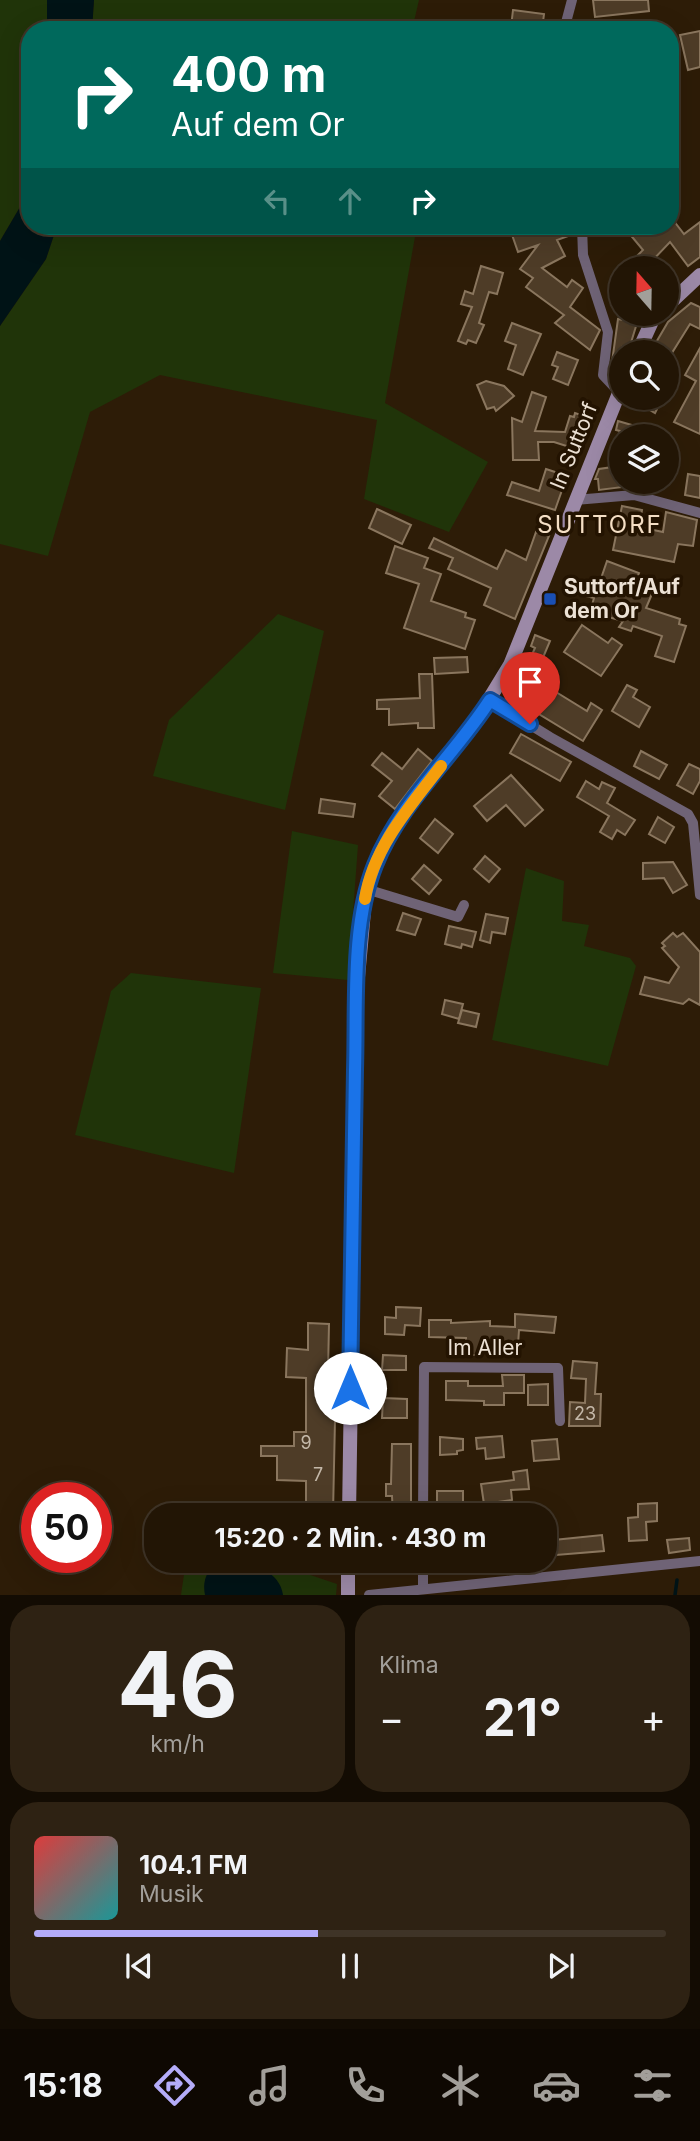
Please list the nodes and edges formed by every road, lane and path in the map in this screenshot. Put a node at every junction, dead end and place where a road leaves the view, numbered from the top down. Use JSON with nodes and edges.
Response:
{"nodes":[{"id":1,"x":572,"y":0,"type":"edge"},
{"id":2,"x":566,"y":21,"type":"edge"},
{"id":3,"x":582,"y":235,"type":"edge"},
{"id":4,"x":700,"y":275,"type":"edge"},
{"id":5,"x":679,"y":295,"type":"edge"},
{"id":6,"x":609,"y":380,"type":"edge"},
{"id":7,"x":612,"y":410,"type":"edge"},
{"id":8,"x":575,"y":500,"type":"junction"},
{"id":9,"x":700,"y":513,"type":"edge"},
{"id":10,"x":490,"y":700,"type":"junction"},
{"id":11,"x":366,"y":889,"type":"junction"},
{"id":12,"x":700,"y":895,"type":"edge"},
{"id":13,"x":464,"y":905,"type":"dead end"},
{"id":14,"x":560,"y":1421,"type":"dead end"},
{"id":15,"x":349,"y":1503,"type":"edge"},
{"id":16,"x":423,"y":1503,"type":"edge"},
{"id":17,"x":700,"y":1561,"type":"edge"},
{"id":18,"x":348,"y":1573,"type":"edge"},
{"id":19,"x":423,"y":1573,"type":"edge"},
{"id":20,"x":423,"y":1588,"type":"junction"},
{"id":21,"x":348,"y":1595,"type":"edge"},
{"id":22,"x":369,"y":1595,"type":"edge"}],
"edges":[{"from":1,"to":2,"type":"street"},
{"from":3,"to":6,"type":"street"},
{"from":4,"to":5,"type":"main road"},
{"from":7,"to":8,"type":"main road","name":"In Suttorf"},
{"from":8,"to":9,"type":"street"},
{"from":8,"to":10,"type":"main road","name":"In Suttorf"},
{"from":10,"to":11,"type":"main road","name":"In Suttorf"},
{"from":10,"to":12,"type":"street"},
{"from":11,"to":13,"type":"street"},
{"from":11,"to":15,"type":"main road","name":"In Suttorf"},
{"from":14,"to":16,"type":"street","name":"Im Aller"},
{"from":17,"to":20,"type":"street"},
{"from":18,"to":21,"type":"main road"},
{"from":19,"to":20,"type":"street"},
{"from":20,"to":22,"type":"street"}]}
